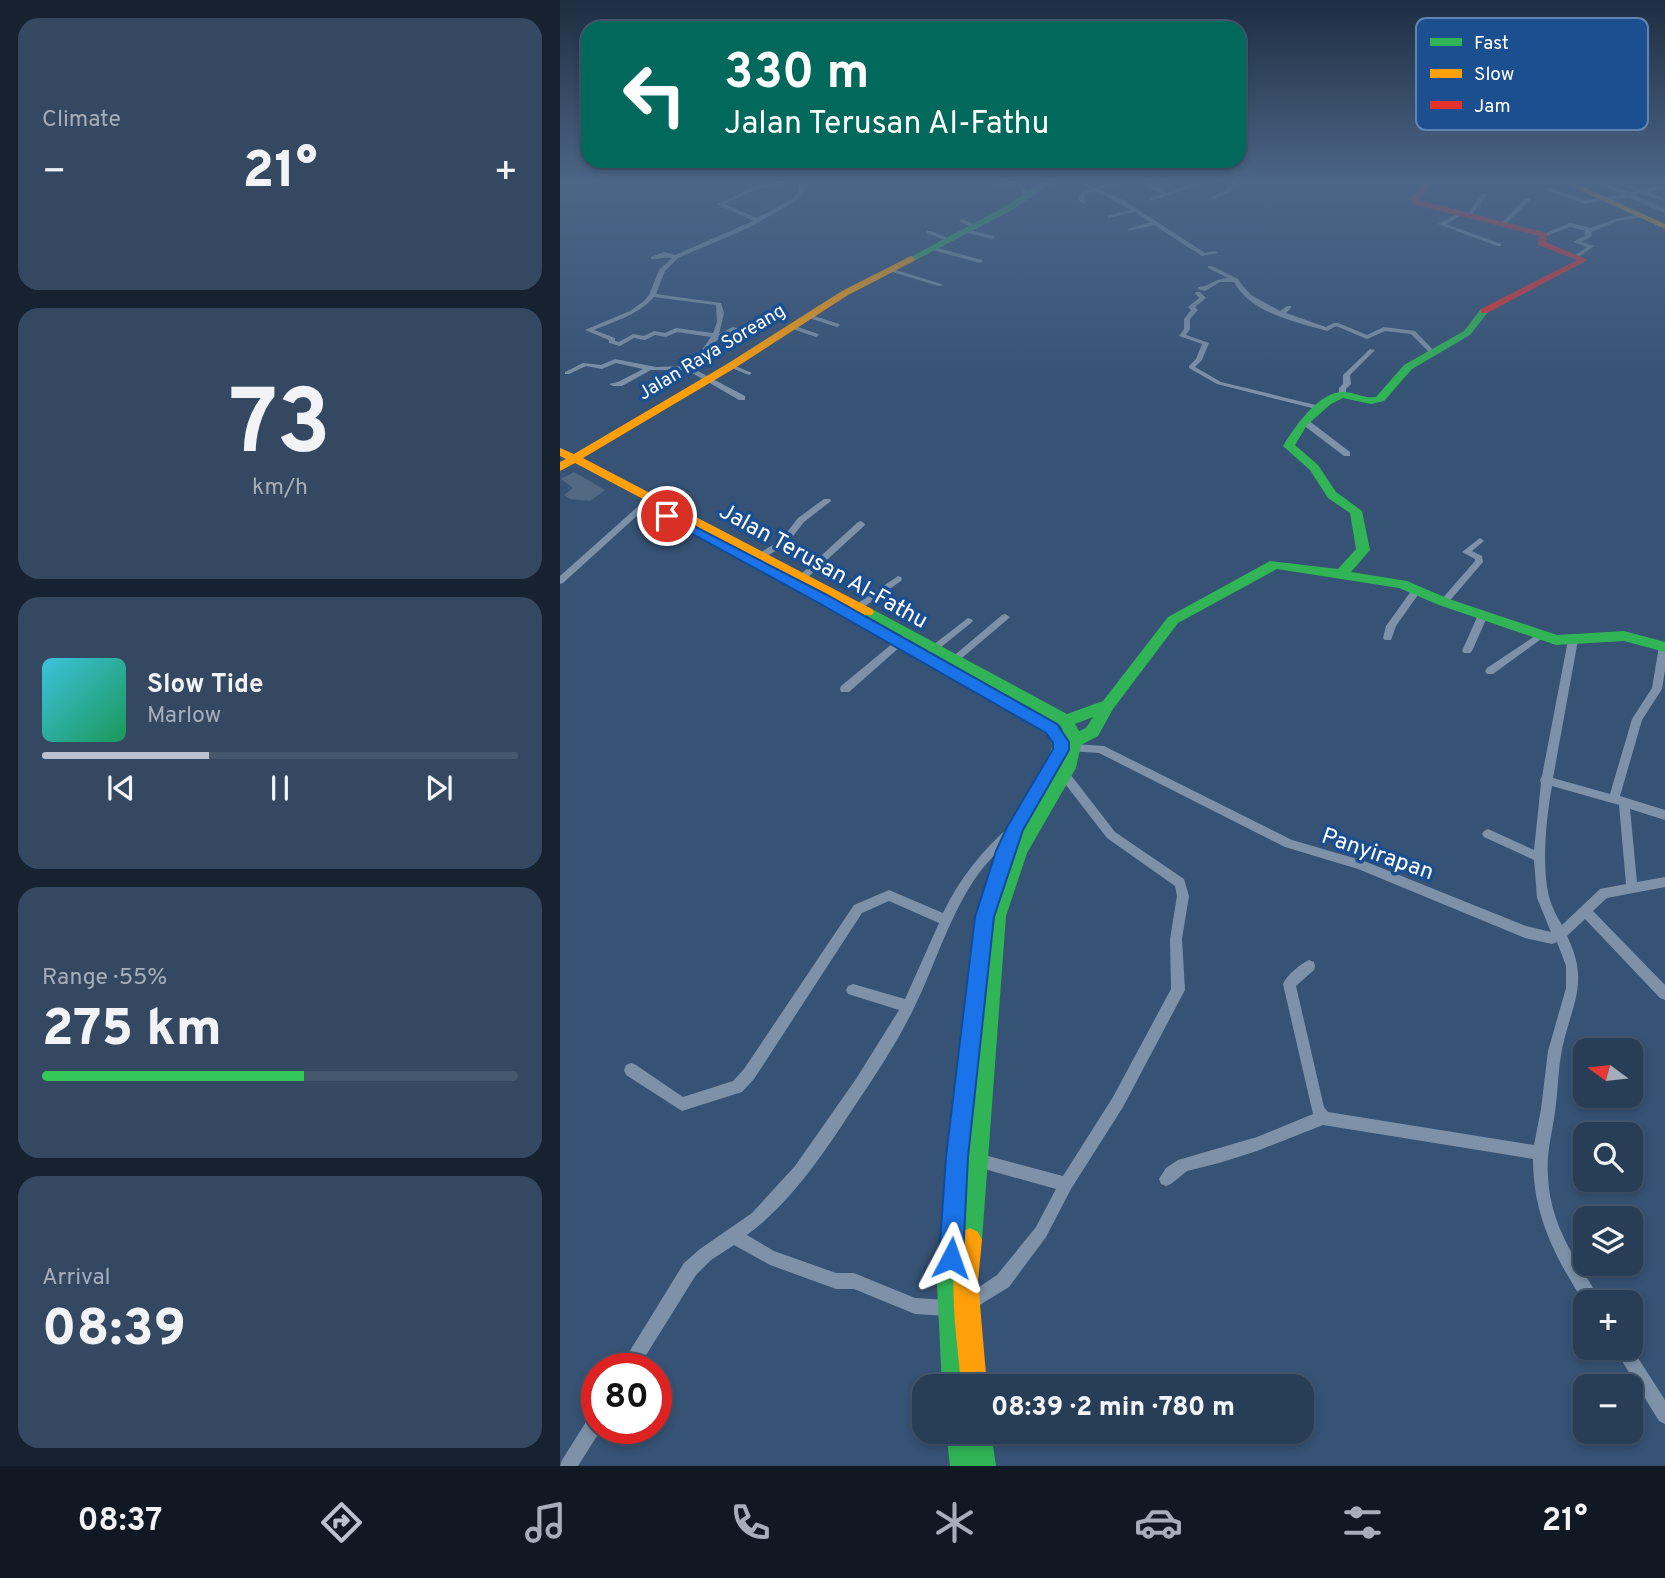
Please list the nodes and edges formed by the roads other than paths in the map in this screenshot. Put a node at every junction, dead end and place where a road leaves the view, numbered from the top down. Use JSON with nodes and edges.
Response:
{"nodes":[{"id":1,"x":695,"y":248,"type":"edge"},
{"id":2,"x":1194,"y":248,"type":"edge"},
{"id":3,"x":1555,"y":248,"type":"edge"},
{"id":4,"x":1588,"y":248,"type":"edge"},
{"id":5,"x":934,"y":249,"type":"joint"},
{"id":6,"x":1215,"y":253,"type":"dead end"},
{"id":7,"x":1204,"y":255,"type":"junction"},
{"id":8,"x":676,"y":257,"type":"junction"},
{"id":9,"x":1576,"y":257,"type":"junction"},
{"id":10,"x":653,"y":258,"type":"dead end"},
{"id":11,"x":980,"y":261,"type":"dead end"},
{"id":12,"x":1198,"y":262,"type":"dead end"},
{"id":13,"x":1210,"y":267,"type":"dead end"},
{"id":14,"x":891,"y":270,"type":"junction"},
{"id":15,"x":1236,"y":280,"type":"junction"},
{"id":16,"x":941,"y":285,"type":"dead end"},
{"id":17,"x":652,"y":295,"type":"junction"},
{"id":18,"x":1289,"y":307,"type":"dead end"},
{"id":19,"x":1281,"y":314,"type":"junction"},
{"id":20,"x":808,"y":317,"type":"junction"},
{"id":21,"x":837,"y":325,"type":"dead end"},
{"id":22,"x":792,"y":327,"type":"junction"},
{"id":23,"x":735,"y":328,"type":"dead end"},
{"id":24,"x":816,"y":335,"type":"dead end"},
{"id":25,"x":682,"y":336,"type":"dead end"},
{"id":26,"x":713,"y":338,"type":"junction"},
{"id":27,"x":1372,"y":350,"type":"dead end"},
{"id":28,"x":1434,"y":354,"type":"junction"},
{"id":29,"x":732,"y":366,"type":"junction"},
{"id":30,"x":650,"y":368,"type":"junction"},
{"id":31,"x":688,"y":368,"type":"junction"},
{"id":32,"x":567,"y":373,"type":"dead end"},
{"id":33,"x":749,"y":373,"type":"dead end"},
{"id":34,"x":709,"y":380,"type":"junction"},
{"id":35,"x":613,"y":384,"type":"dead end"},
{"id":36,"x":1342,"y":395,"type":"junction"},
{"id":37,"x":742,"y":398,"type":"dead end"},
{"id":38,"x":1317,"y":408,"type":"junction"},
{"id":39,"x":1305,"y":422,"type":"junction"},
{"id":40,"x":1347,"y":454,"type":"dead end"},
{"id":41,"x":564,"y":460,"type":"edge"},
{"id":42,"x":827,"y":501,"type":"dead end"},
{"id":43,"x":646,"y":504,"type":"junction"},
{"id":44,"x":861,"y":524,"type":"dead end"},
{"id":45,"x":1480,"y":541,"type":"dead end"},
{"id":46,"x":761,"y":556,"type":"junction"},
{"id":47,"x":1342,"y":573,"type":"junction"},
{"id":48,"x":793,"y":576,"type":"junction"},
{"id":49,"x":562,"y":577,"type":"edge"},
{"id":50,"x":898,"y":579,"type":"dead end"},
{"id":51,"x":1416,"y":590,"type":"junction"},
{"id":52,"x":1444,"y":602,"type":"junction"},
{"id":53,"x":858,"y":607,"type":"junction"},
{"id":54,"x":1483,"y":615,"type":"junction"},
{"id":55,"x":1005,"y":617,"type":"dead end"},
{"id":56,"x":968,"y":621,"type":"dead end"},
{"id":57,"x":1541,"y":635,"type":"junction"},
{"id":58,"x":1388,"y":638,"type":"dead end"},
{"id":59,"x":903,"y":639,"type":"junction"},
{"id":60,"x":1573,"y":640,"type":"junction"},
{"id":61,"x":1664,"y":647,"type":"edge"},
{"id":62,"x":932,"y":650,"type":"junction"},
{"id":63,"x":1467,"y":652,"type":"dead end"},
{"id":64,"x":953,"y":661,"type":"junction"},
{"id":65,"x":1490,"y":671,"type":"dead end"},
{"id":66,"x":845,"y":689,"type":"dead end"},
{"id":67,"x":1108,"y":705,"type":"junction"},
{"id":68,"x":1059,"y":725,"type":"junction"},
{"id":69,"x":1075,"y":744,"type":"junction"},
{"id":70,"x":1063,"y":773,"type":"junction"},
{"id":71,"x":1545,"y":780,"type":"junction"},
{"id":72,"x":1619,"y":801,"type":"junction"},
{"id":73,"x":1665,"y":814,"type":"edge"},
{"id":74,"x":1022,"y":828,"type":"junction"},
{"id":75,"x":1488,"y":834,"type":"dead end"},
{"id":76,"x":1539,"y":857,"type":"junction"},
{"id":77,"x":1665,"y":881,"type":"edge"},
{"id":78,"x":1632,"y":887,"type":"junction"},
{"id":79,"x":1585,"y":911,"type":"junction"},
{"id":80,"x":945,"y":920,"type":"junction"},
{"id":81,"x":1562,"y":933,"type":"junction"},
{"id":82,"x":1309,"y":966,"type":"dead end"},
{"id":83,"x":853,"y":990,"type":"dead end"},
{"id":84,"x":1665,"y":994,"type":"edge"},
{"id":85,"x":908,"y":1006,"type":"junction"},
{"id":86,"x":631,"y":1070,"type":"dead end"},
{"id":87,"x":1322,"y":1116,"type":"junction"},
{"id":88,"x":1540,"y":1153,"type":"junction"},
{"id":89,"x":957,"y":1157,"type":"junction"},
{"id":90,"x":974,"y":1159,"type":"junction"},
{"id":91,"x":1166,"y":1179,"type":"dead end"},
{"id":92,"x":1066,"y":1184,"type":"junction"},
{"id":93,"x":734,"y":1236,"type":"junction"},
{"id":94,"x":1585,"y":1290,"type":"edge"},
{"id":95,"x":967,"y":1305,"type":"junction"},
{"id":96,"x":949,"y":1308,"type":"junction"},
{"id":97,"x":637,"y":1353,"type":"edge"},
{"id":98,"x":1630,"y":1360,"type":"edge"},
{"id":99,"x":954,"y":1374,"type":"edge"},
{"id":100,"x":973,"y":1374,"type":"edge"},
{"id":101,"x":1665,"y":1415,"type":"edge"},
{"id":102,"x":582,"y":1444,"type":"edge"},
{"id":103,"x":960,"y":1444,"type":"edge"},
{"id":104,"x":980,"y":1444,"type":"edge"},
{"id":105,"x":568,"y":1466,"type":"edge"},
{"id":106,"x":963,"y":1466,"type":"edge"},
{"id":107,"x":983,"y":1466,"type":"edge"}],
"edges":[{"from":1,"to":8,"type":"street"},
{"from":2,"to":7,"type":"street"},
{"from":3,"to":9,"type":"main road"},
{"from":4,"to":9,"type":"street"},
{"from":5,"to":11,"type":"street"},
{"from":5,"to":14,"type":"main road","name":"Jalan Raya Soreang"},
{"from":6,"to":7,"type":"street"},
{"from":7,"to":12,"type":"street"},
{"from":8,"to":10,"type":"street"},
{"from":8,"to":17,"type":"street"},
{"from":9,"to":28,"type":"main road"},
{"from":13,"to":15,"type":"street"},
{"from":14,"to":16,"type":"street"},
{"from":14,"to":20,"type":"main road","name":"Jalan Raya Soreang"},
{"from":15,"to":19,"type":"street"},
{"from":15,"to":38,"type":"street"},
{"from":17,"to":26,"type":"street"},
{"from":17,"to":26,"type":"street"},
{"from":18,"to":19,"type":"street"},
{"from":19,"to":28,"type":"street"},
{"from":20,"to":21,"type":"street"},
{"from":20,"to":22,"type":"main road","name":"Jalan Raya Soreang"},
{"from":22,"to":24,"type":"street"},
{"from":22,"to":29,"type":"main road","name":"Jalan Raya Soreang"},
{"from":23,"to":26,"type":"street"},
{"from":25,"to":26,"type":"street"},
{"from":26,"to":31,"type":"street"},
{"from":27,"to":36,"type":"street"},
{"from":28,"to":36,"type":"main road"},
{"from":29,"to":33,"type":"street"},
{"from":29,"to":34,"type":"main road","name":"Jalan Raya Soreang"},
{"from":30,"to":31,"type":"street"},
{"from":30,"to":32,"type":"street"},
{"from":30,"to":35,"type":"street"},
{"from":31,"to":34,"type":"street"},
{"from":34,"to":37,"type":"street"},
{"from":34,"to":41,"type":"main road","name":"Jalan Raya Soreang"},
{"from":36,"to":38,"type":"main road"},
{"from":38,"to":39,"type":"main road"},
{"from":39,"to":40,"type":"street"},
{"from":39,"to":47,"type":"main road"},
{"from":41,"to":43,"type":"main road","name":"Jalan Terusan Al-Fathu"},
{"from":41,"to":46,"type":"main road","name":"Jalan Terusan Al-Fathu"},
{"from":42,"to":46,"type":"street"},
{"from":43,"to":48,"type":"main road","name":"Jalan Terusan Al-Fathu"},
{"from":43,"to":49,"type":"street"},
{"from":44,"to":48,"type":"street"},
{"from":45,"to":52,"type":"street"},
{"from":46,"to":48,"type":"main road","name":"Jalan Terusan Al-Fathu"},
{"from":47,"to":51,"type":"main road"},
{"from":47,"to":67,"type":"main road"},
{"from":48,"to":53,"type":"main road","name":"Jalan Terusan Al-Fathu"},
{"from":48,"to":59,"type":"main road","name":"Jalan Terusan Al-Fathu"},
{"from":50,"to":53,"type":"street"},
{"from":51,"to":52,"type":"main road"},
{"from":51,"to":58,"type":"street"},
{"from":52,"to":54,"type":"main road"},
{"from":53,"to":59,"type":"main road","name":"Jalan Terusan Al-Fathu"},
{"from":54,"to":57,"type":"main road"},
{"from":54,"to":63,"type":"street"},
{"from":55,"to":64,"type":"street"},
{"from":56,"to":62,"type":"street"},
{"from":57,"to":60,"type":"main road"},
{"from":57,"to":65,"type":"street"},
{"from":59,"to":62,"type":"main road","name":"Jalan Terusan Al-Fathu"},
{"from":59,"to":66,"type":"street"},
{"from":59,"to":68,"type":"main road","name":"Jalan Terusan Al-Fathu"},
{"from":60,"to":61,"type":"main road"},
{"from":60,"to":71,"type":"street"},
{"from":61,"to":72,"type":"street"},
{"from":62,"to":64,"type":"main road","name":"Jalan Terusan Al-Fathu"},
{"from":64,"to":68,"type":"main road","name":"Jalan Terusan Al-Fathu"},
{"from":67,"to":68,"type":"main road"},
{"from":67,"to":69,"type":"main road"},
{"from":68,"to":69,"type":"main road"},
{"from":68,"to":74,"type":"main road"},
{"from":69,"to":70,"type":"main road"},
{"from":69,"to":81,"type":"street","name":"Panyirapan"},
{"from":70,"to":74,"type":"main road"},
{"from":70,"to":92,"type":"street"},
{"from":71,"to":72,"type":"street"},
{"from":71,"to":76,"type":"street"},
{"from":72,"to":73,"type":"street"},
{"from":72,"to":78,"type":"street"},
{"from":74,"to":80,"type":"street"},
{"from":74,"to":89,"type":"main road"},
{"from":74,"to":90,"type":"main road"},
{"from":75,"to":76,"type":"street"},
{"from":76,"to":81,"type":"street"},
{"from":77,"to":78,"type":"street"},
{"from":78,"to":79,"type":"street"},
{"from":79,"to":81,"type":"street"},
{"from":79,"to":84,"type":"street"},
{"from":80,"to":85,"type":"street"},
{"from":80,"to":86,"type":"street"},
{"from":81,"to":88,"type":"street"},
{"from":82,"to":87,"type":"street"},
{"from":83,"to":85,"type":"street"},
{"from":85,"to":93,"type":"street"},
{"from":87,"to":88,"type":"street"},
{"from":87,"to":91,"type":"street"},
{"from":88,"to":94,"type":"street"},
{"from":89,"to":90,"type":"street"},
{"from":89,"to":96,"type":"main road"},
{"from":90,"to":92,"type":"street"},
{"from":90,"to":95,"type":"main road"},
{"from":92,"to":95,"type":"street"},
{"from":93,"to":96,"type":"street"},
{"from":93,"to":97,"type":"street"},
{"from":95,"to":100,"type":"main road"},
{"from":96,"to":99,"type":"main road"},
{"from":98,"to":101,"type":"street"},
{"from":102,"to":105,"type":"street"},
{"from":103,"to":106,"type":"main road"},
{"from":104,"to":107,"type":"main road"}]}
